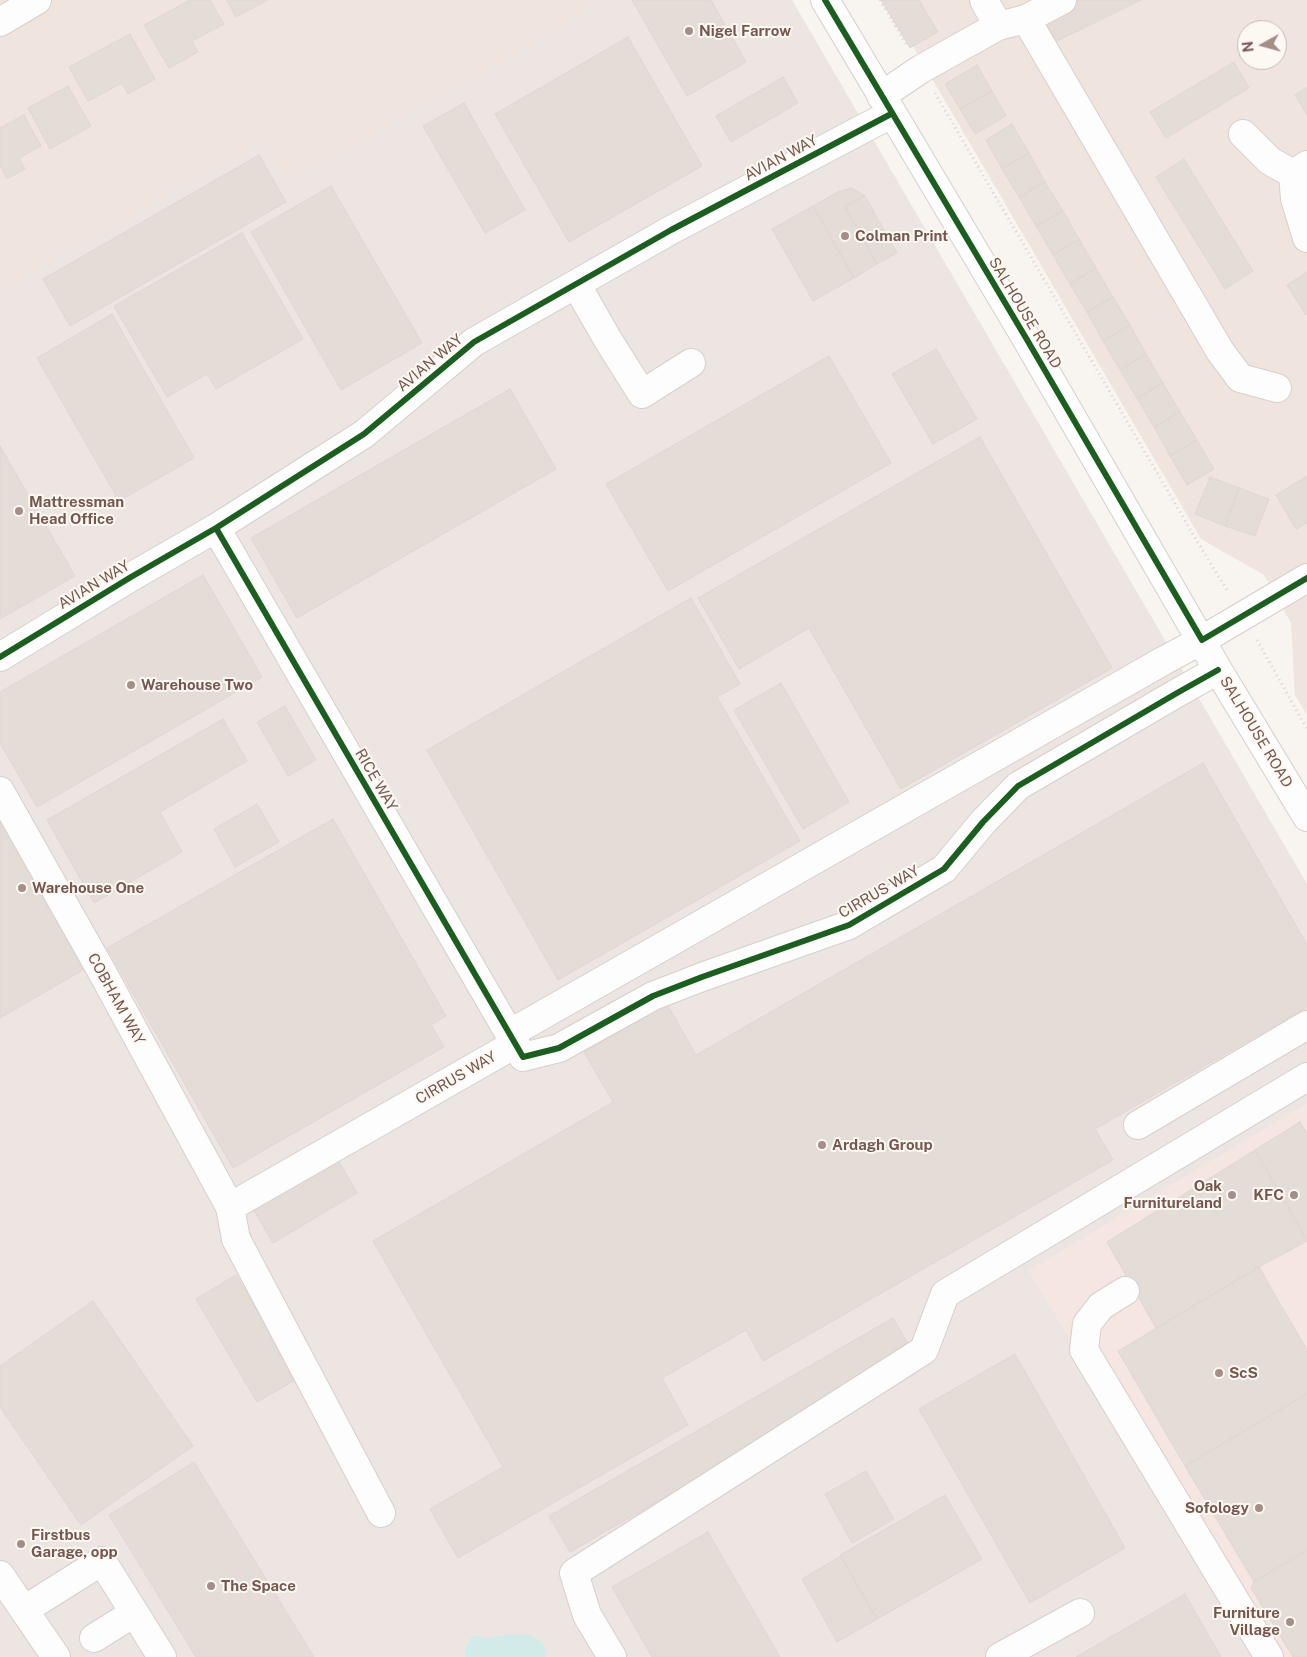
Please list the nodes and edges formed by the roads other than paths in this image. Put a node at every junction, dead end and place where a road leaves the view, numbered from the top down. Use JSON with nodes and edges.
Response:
{"nodes":[{"id":1,"x":37,"y":0,"type":"edge"},
{"id":2,"x":825,"y":0,"type":"edge"},
{"id":3,"x":984,"y":0,"type":"edge"},
{"id":4,"x":1062,"y":0,"type":"edge"},
{"id":5,"x":1026,"y":19,"type":"junction"},
{"id":6,"x":0,"y":22,"type":"edge"},
{"id":7,"x":998,"y":26,"type":"junction"},
{"id":8,"x":886,"y":105,"type":"junction"},
{"id":9,"x":1243,"y":134,"type":"dead end"},
{"id":10,"x":1300,"y":169,"type":"edge"},
{"id":11,"x":1307,"y":238,"type":"edge"},
{"id":12,"x":576,"y":284,"type":"junction"},
{"id":13,"x":691,"y":363,"type":"dead end"},
{"id":14,"x":1277,"y":388,"type":"dead end"},
{"id":15,"x":216,"y":528,"type":"junction"},
{"id":16,"x":1307,"y":578,"type":"edge"},
{"id":17,"x":1202,"y":640,"type":"junction"},
{"id":18,"x":0,"y":657,"type":"edge"},
{"id":19,"x":1218,"y":670,"type":"junction"},
{"id":20,"x":0,"y":792,"type":"edge"},
{"id":21,"x":1307,"y":816,"type":"edge"},
{"id":22,"x":1307,"y":1025,"type":"edge"},
{"id":23,"x":512,"y":1039,"type":"junction"},
{"id":24,"x":1307,"y":1077,"type":"edge"},
{"id":25,"x":1138,"y":1125,"type":"dead end"},
{"id":26,"x":230,"y":1207,"type":"junction"},
{"id":27,"x":1125,"y":1291,"type":"dead end"},
{"id":28,"x":381,"y":1513,"type":"dead end"},
{"id":29,"x":0,"y":1574,"type":"edge"},
{"id":30,"x":24,"y":1610,"type":"junction"},
{"id":31,"x":134,"y":1613,"type":"junction"},
{"id":32,"x":1080,"y":1613,"type":"dead end"},
{"id":33,"x":94,"y":1638,"type":"dead end"},
{"id":34,"x":56,"y":1657,"type":"edge"},
{"id":35,"x":162,"y":1657,"type":"edge"},
{"id":36,"x":612,"y":1657,"type":"edge"},
{"id":37,"x":1000,"y":1657,"type":"edge"},
{"id":38,"x":1269,"y":1657,"type":"edge"}],
"edges":[{"from":1,"to":6,"type":"street"},
{"from":2,"to":8,"type":"street","name":"SALHOUSE ROAD"},
{"from":3,"to":7,"type":"street"},
{"from":4,"to":5,"type":"street","name":"AVIAN WAY"},
{"from":5,"to":7,"type":"street","name":"AVIAN WAY"},
{"from":5,"to":14,"type":"street"},
{"from":7,"to":8,"type":"street","name":"AVIAN WAY"},
{"from":8,"to":12,"type":"street","name":"AVIAN WAY"},
{"from":8,"to":17,"type":"street","name":"SALHOUSE ROAD"},
{"from":9,"to":10,"type":"street"},
{"from":10,"to":11,"type":"street"},
{"from":12,"to":13,"type":"street"},
{"from":12,"to":15,"type":"street","name":"AVIAN WAY"},
{"from":15,"to":18,"type":"street","name":"AVIAN WAY"},
{"from":15,"to":23,"type":"street","name":"RICE WAY"},
{"from":16,"to":17,"type":"street"},
{"from":17,"to":19,"type":"street","name":"SALHOUSE ROAD"},
{"from":17,"to":23,"type":"street"},
{"from":19,"to":21,"type":"street","name":"SALHOUSE ROAD"},
{"from":19,"to":23,"type":"street","name":"CIRRUS WAY"},
{"from":20,"to":26,"type":"street","name":"COBHAM WAY"},
{"from":22,"to":25,"type":"street"},
{"from":23,"to":26,"type":"street","name":"CIRRUS WAY"},
{"from":24,"to":36,"type":"street"},
{"from":26,"to":28,"type":"street","name":"COBHAM WAY"},
{"from":27,"to":38,"type":"street"},
{"from":29,"to":30,"type":"street"},
{"from":30,"to":31,"type":"street"},
{"from":30,"to":34,"type":"street"},
{"from":31,"to":33,"type":"street"},
{"from":31,"to":35,"type":"street"},
{"from":32,"to":37,"type":"street"}]}
